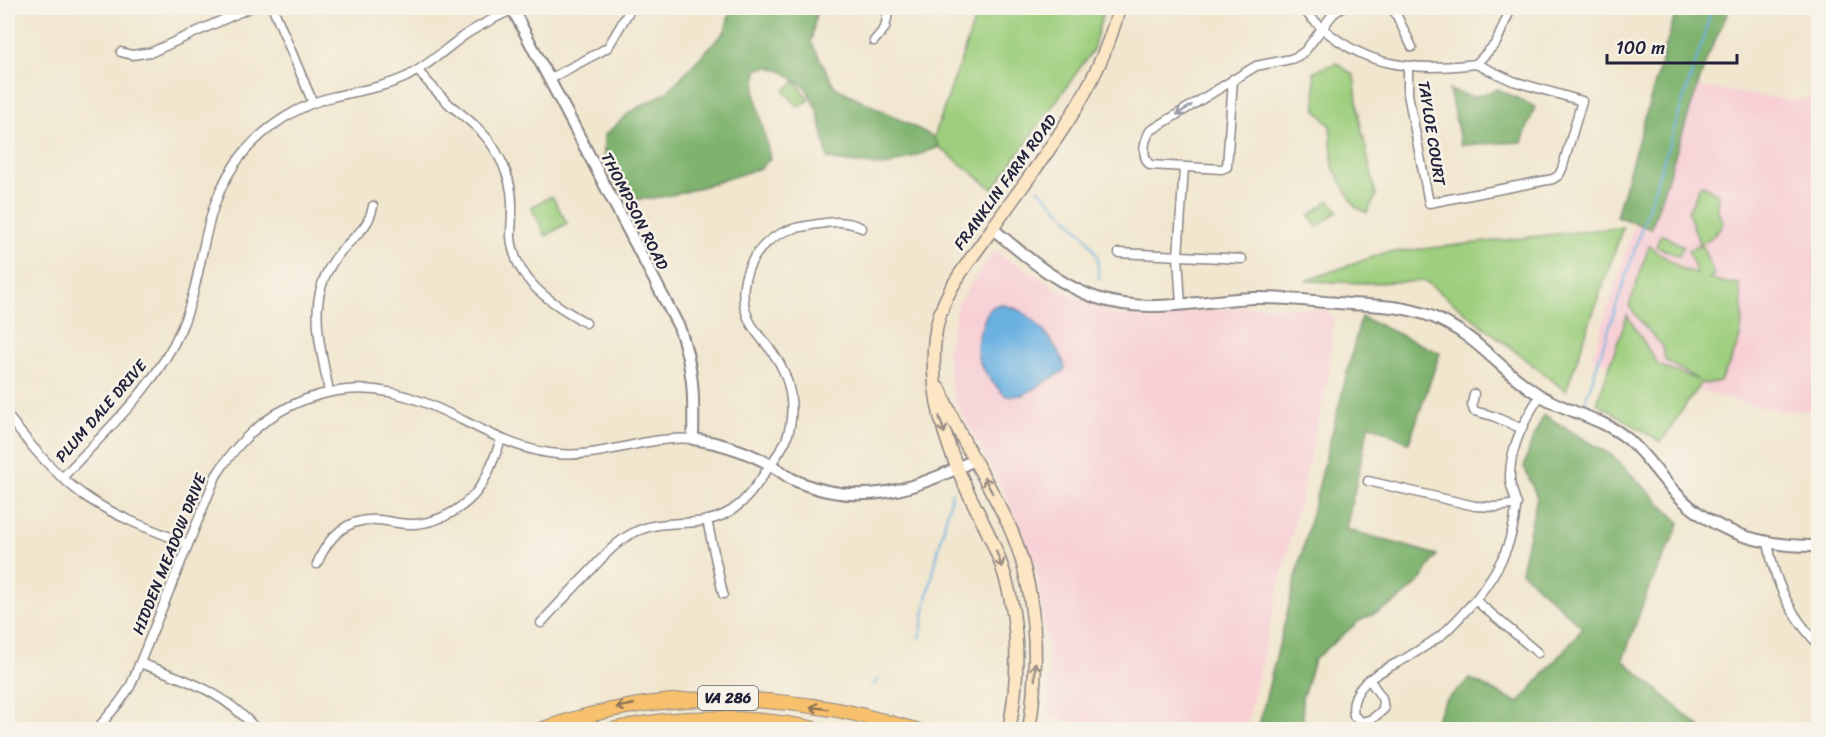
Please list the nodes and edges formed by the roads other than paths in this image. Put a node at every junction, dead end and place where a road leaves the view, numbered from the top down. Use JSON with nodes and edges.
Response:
{"nodes":[{"id":1,"x":249,"y":8,"type":"edge"},
{"id":2,"x":273,"y":8,"type":"edge"},
{"id":3,"x":513,"y":8,"type":"edge"},
{"id":4,"x":630,"y":8,"type":"edge"},
{"id":5,"x":890,"y":8,"type":"edge"},
{"id":6,"x":1119,"y":8,"type":"edge"},
{"id":7,"x":1302,"y":8,"type":"edge"},
{"id":8,"x":1341,"y":8,"type":"edge"},
{"id":9,"x":1393,"y":8,"type":"edge"},
{"id":10,"x":1500,"y":8,"type":"edge"},
{"id":11,"x":1509,"y":11,"type":"edge"},
{"id":12,"x":1321,"y":28,"type":"junction"},
{"id":13,"x":874,"y":41,"type":"dead end"},
{"id":14,"x":1412,"y":47,"type":"dead end"},
{"id":15,"x":121,"y":52,"type":"dead end"},
{"id":16,"x":1476,"y":63,"type":"junction"},
{"id":17,"x":1408,"y":67,"type":"junction"},
{"id":18,"x":418,"y":71,"type":"junction"},
{"id":19,"x":551,"y":78,"type":"junction"},
{"id":20,"x":1233,"y":80,"type":"junction"},
{"id":21,"x":313,"y":103,"type":"junction"},
{"id":22,"x":1184,"y":168,"type":"junction"},
{"id":23,"x":373,"y":206,"type":"dead end"},
{"id":24,"x":862,"y":228,"type":"dead end"},
{"id":25,"x":993,"y":229,"type":"junction"},
{"id":26,"x":1119,"y":253,"type":"dead end"},
{"id":27,"x":1178,"y":256,"type":"junction"},
{"id":28,"x":1242,"y":259,"type":"dead end"},
{"id":29,"x":1181,"y":305,"type":"junction"},
{"id":30,"x":586,"y":323,"type":"dead end"},
{"id":31,"x":936,"y":379,"type":"junction"},
{"id":32,"x":329,"y":392,"type":"junction"},
{"id":33,"x":1474,"y":394,"type":"dead end"},
{"id":34,"x":1540,"y":396,"type":"junction"},
{"id":35,"x":8,"y":416,"type":"edge"},
{"id":36,"x":1520,"y":428,"type":"junction"},
{"id":37,"x":693,"y":439,"type":"junction"},
{"id":38,"x":501,"y":440,"type":"junction"},
{"id":39,"x":974,"y":460,"type":"junction"},
{"id":40,"x":770,"y":465,"type":"junction"},
{"id":41,"x":958,"y":468,"type":"junction"},
{"id":42,"x":63,"y":477,"type":"junction"},
{"id":43,"x":1368,"y":481,"type":"dead end"},
{"id":44,"x":1517,"y":504,"type":"junction"},
{"id":45,"x":707,"y":520,"type":"junction"},
{"id":46,"x":188,"y":543,"type":"junction"},
{"id":47,"x":1768,"y":543,"type":"junction"},
{"id":48,"x":1818,"y":546,"type":"edge"},
{"id":49,"x":317,"y":564,"type":"dead end"},
{"id":50,"x":723,"y":594,"type":"dead end"},
{"id":51,"x":1474,"y":600,"type":"junction"},
{"id":52,"x":541,"y":623,"type":"dead end"},
{"id":53,"x":1818,"y":644,"type":"edge"},
{"id":54,"x":1538,"y":653,"type":"dead end"},
{"id":55,"x":140,"y":663,"type":"junction"},
{"id":56,"x":1369,"y":679,"type":"junction"},
{"id":57,"x":96,"y":729,"type":"edge"},
{"id":58,"x":257,"y":729,"type":"edge"},
{"id":59,"x":540,"y":729,"type":"edge"},
{"id":60,"x":611,"y":729,"type":"edge"},
{"id":61,"x":820,"y":729,"type":"edge"},
{"id":62,"x":917,"y":729,"type":"edge"},
{"id":63,"x":1009,"y":729,"type":"edge"},
{"id":64,"x":1029,"y":729,"type":"edge"}],
"edges":[{"from":1,"to":15,"type":"street"},
{"from":2,"to":21,"type":"street"},
{"from":3,"to":18,"type":"street","name":"PLUM DALE DRIVE"},
{"from":3,"to":19,"type":"street","name":"THOMPSON ROAD"},
{"from":4,"to":19,"type":"street"},
{"from":5,"to":13,"type":"street"},
{"from":6,"to":25,"type":"main road","name":"FRANKLIN FARM ROAD"},
{"from":7,"to":12,"type":"street"},
{"from":8,"to":12,"type":"street"},
{"from":9,"to":14,"type":"street"},
{"from":10,"to":11,"type":"street"},
{"from":11,"to":16,"type":"street"},
{"from":12,"to":17,"type":"street"},
{"from":12,"to":20,"type":"street"},
{"from":16,"to":17,"type":"street"},
{"from":16,"to":17,"type":"street","name":"TAYLOE COURT"},
{"from":18,"to":21,"type":"street","name":"PLUM DALE DRIVE"},
{"from":18,"to":30,"type":"street"},
{"from":19,"to":37,"type":"street","name":"THOMPSON ROAD"},
{"from":20,"to":22,"type":"street"},
{"from":20,"to":22,"type":"street","one_way":true},
{"from":21,"to":42,"type":"street","name":"PLUM DALE DRIVE"},
{"from":22,"to":27,"type":"street"},
{"from":23,"to":32,"type":"street"},
{"from":24,"to":40,"type":"street"},
{"from":25,"to":29,"type":"street"},
{"from":25,"to":31,"type":"main road","name":"FRANKLIN FARM ROAD"},
{"from":26,"to":27,"type":"street"},
{"from":27,"to":28,"type":"street"},
{"from":27,"to":29,"type":"street"},
{"from":29,"to":34,"type":"street"},
{"from":31,"to":39,"type":"main road","name":"FRANKLIN FARM ROAD"},
{"from":31,"to":41,"type":"main road","name":"FRANKLIN FARM ROAD","one_way":true},
{"from":32,"to":38,"type":"street","name":"HIDDEN MEADOW DRIVE"},
{"from":32,"to":46,"type":"street","name":"HIDDEN MEADOW DRIVE"},
{"from":33,"to":36,"type":"street"},
{"from":34,"to":36,"type":"street"},
{"from":34,"to":47,"type":"street"},
{"from":35,"to":42,"type":"street"},
{"from":36,"to":44,"type":"street"},
{"from":37,"to":38,"type":"street","name":"HIDDEN MEADOW DRIVE"},
{"from":37,"to":40,"type":"street","name":"HIDDEN MEADOW DRIVE"},
{"from":38,"to":49,"type":"street"},
{"from":39,"to":41,"type":"street","name":"HIDDEN MEADOW DRIVE"},
{"from":64,"to":39,"type":"main road","name":"FRANKLIN FARM ROAD","one_way":true},
{"from":40,"to":41,"type":"street","name":"HIDDEN MEADOW DRIVE"},
{"from":40,"to":45,"type":"street"},
{"from":41,"to":63,"type":"main road","name":"FRANKLIN FARM ROAD","one_way":true},
{"from":42,"to":46,"type":"street"},
{"from":43,"to":44,"type":"street"},
{"from":44,"to":51,"type":"street"},
{"from":45,"to":50,"type":"street"},
{"from":45,"to":52,"type":"street"},
{"from":46,"to":55,"type":"street","name":"HIDDEN MEADOW DRIVE"},
{"from":47,"to":48,"type":"street"},
{"from":47,"to":53,"type":"street"},
{"from":51,"to":54,"type":"street"},
{"from":51,"to":56,"type":"street"},
{"from":55,"to":57,"type":"street","name":"HIDDEN MEADOW DRIVE"},
{"from":55,"to":58,"type":"street"},
{"from":56,"to":56,"type":"street"},
{"from":62,"to":59,"type":"highway","number":"VA 286","one_way":true},
{"from":60,"to":61,"type":"highway","number":"VA 286"}]}
